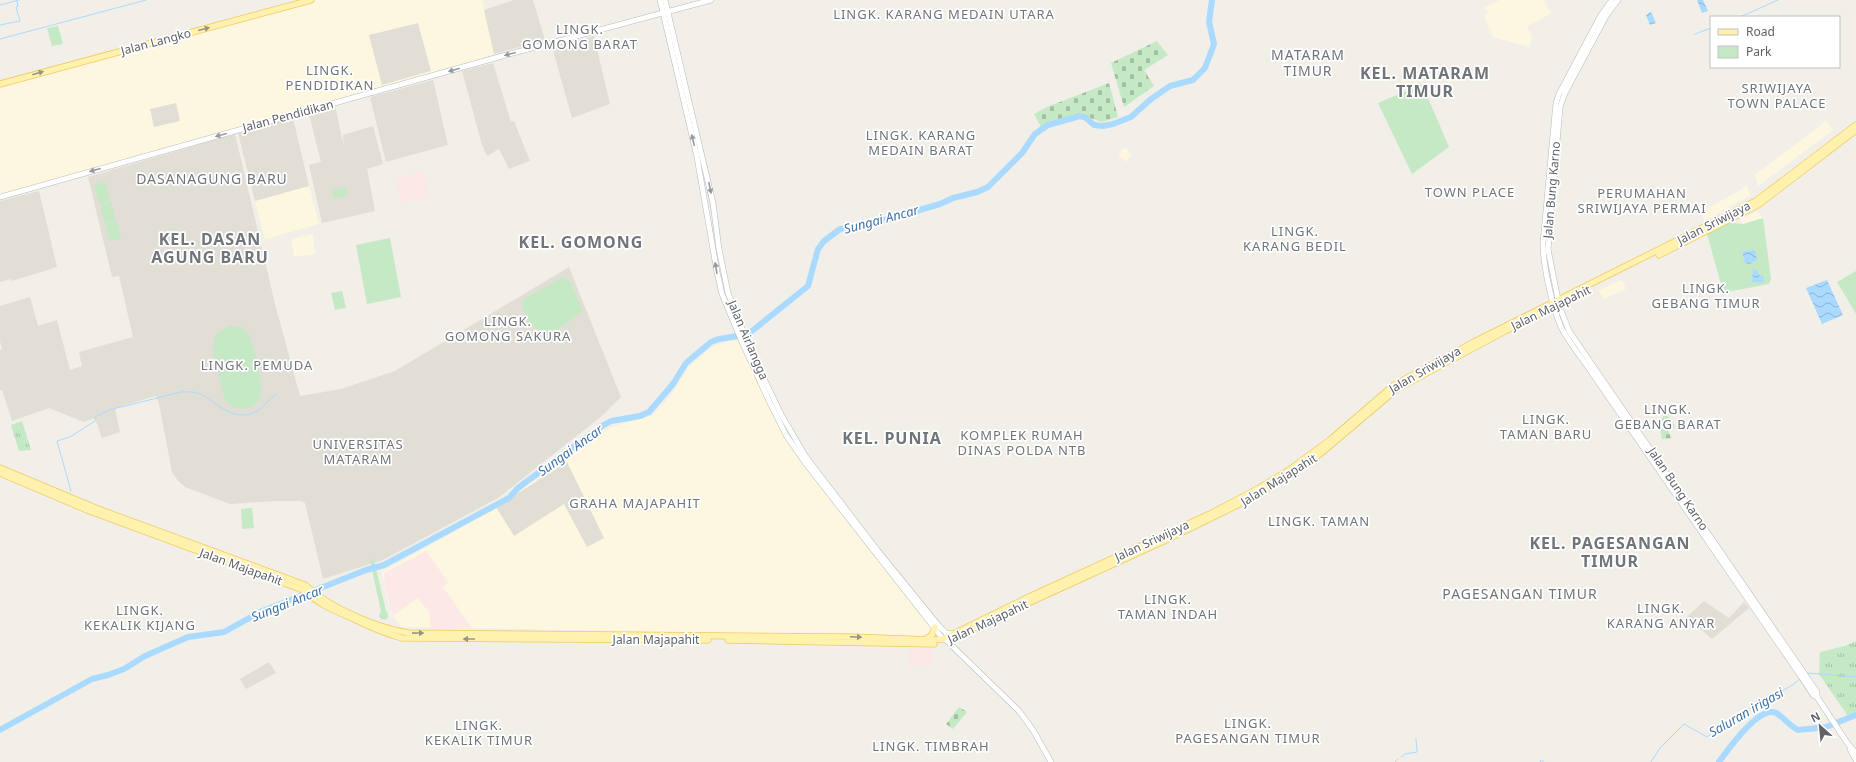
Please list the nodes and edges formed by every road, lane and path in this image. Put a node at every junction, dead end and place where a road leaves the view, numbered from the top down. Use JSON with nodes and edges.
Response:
{"nodes":[{"id":1,"x":311,"y":0,"type":"edge"},
{"id":2,"x":660,"y":0,"type":"edge"},
{"id":3,"x":665,"y":0,"type":"edge"},
{"id":4,"x":711,"y":0,"type":"edge"},
{"id":5,"x":1612,"y":0,"type":"edge"},
{"id":6,"x":1618,"y":0,"type":"edge"},
{"id":7,"x":666,"y":11,"type":"junction"},
{"id":8,"x":1599,"y":26,"type":"junction"},
{"id":9,"x":0,"y":84,"type":"edge"},
{"id":10,"x":1856,"y":125,"type":"edge"},
{"id":11,"x":1856,"y":130,"type":"edge"},
{"id":12,"x":1802,"y":168,"type":"junction"},
{"id":13,"x":0,"y":196,"type":"edge"},
{"id":14,"x":1556,"y":304,"type":"junction"},
{"id":15,"x":0,"y":468,"type":"edge"},
{"id":16,"x":0,"y":473,"type":"edge"},
{"id":17,"x":204,"y":551,"type":"junction"},
{"id":18,"x":1044,"y":593,"type":"junction"},
{"id":19,"x":938,"y":627,"type":"junction"},
{"id":20,"x":952,"y":634,"type":"junction"},
{"id":21,"x":786,"y":639,"type":"junction"},
{"id":22,"x":945,"y":639,"type":"junction"},
{"id":23,"x":924,"y":640,"type":"junction"},
{"id":24,"x":1848,"y":744,"type":"junction"},
{"id":25,"x":1856,"y":752,"type":"edge"},
{"id":26,"x":1856,"y":760,"type":"edge"},
{"id":27,"x":1051,"y":762,"type":"edge"}],
"edges":[{"from":9,"to":1,"type":"main road","name":"Jalan Langko","one_way":true},
{"from":2,"to":7,"type":"main road","name":"Jalan Airlangga"},
{"from":3,"to":7,"type":"main road","name":"Jalan Airlangga"},
{"from":4,"to":7,"type":"main road","name":"Jalan Pendidikan"},
{"from":5,"to":8,"type":"main road"},
{"from":6,"to":8,"type":"main road"},
{"from":7,"to":13,"type":"main road","name":"Jalan Pendidikan","one_way":true},
{"from":7,"to":19,"type":"main road","name":"Jalan Airlangga"},
{"from":8,"to":14,"type":"main road","name":"Jalan Bung Karno"},
{"from":10,"to":12,"type":"main road"},
{"from":11,"to":12,"type":"main road"},
{"from":12,"to":14,"type":"main road","name":"Jalan Sriwijaya"},
{"from":14,"to":18,"type":"main road","name":"Jalan Sriwijaya"},
{"from":14,"to":24,"type":"main road","name":"Jalan Bung Karno"},
{"from":15,"to":17,"type":"main road","name":"Jalan Majapahit"},
{"from":16,"to":17,"type":"main road","name":"Jalan Majapahit"},
{"from":17,"to":21,"type":"main road","name":"Jalan Majapahit"},
{"from":18,"to":20,"type":"main road","name":"Jalan Sriwijaya"},
{"from":18,"to":22,"type":"main road","name":"Jalan Majapahit"},
{"from":19,"to":20,"type":"main road"},
{"from":19,"to":22,"type":"main road","name":"Jalan Airlangga"},
{"from":19,"to":23,"type":"main road"},
{"from":20,"to":22,"type":"main road","name":"Jalan Majapahit"},
{"from":21,"to":22,"type":"main road","name":"Jalan Majapahit"},
{"from":21,"to":23,"type":"main road","name":"Jalan Majapahit","one_way":true},
{"from":22,"to":23,"type":"main road","name":"Jalan Majapahit"},
{"from":22,"to":27,"type":"main road","name":"Jalan Airlangga"},
{"from":24,"to":25,"type":"main road"},
{"from":24,"to":26,"type":"main road"}]}
